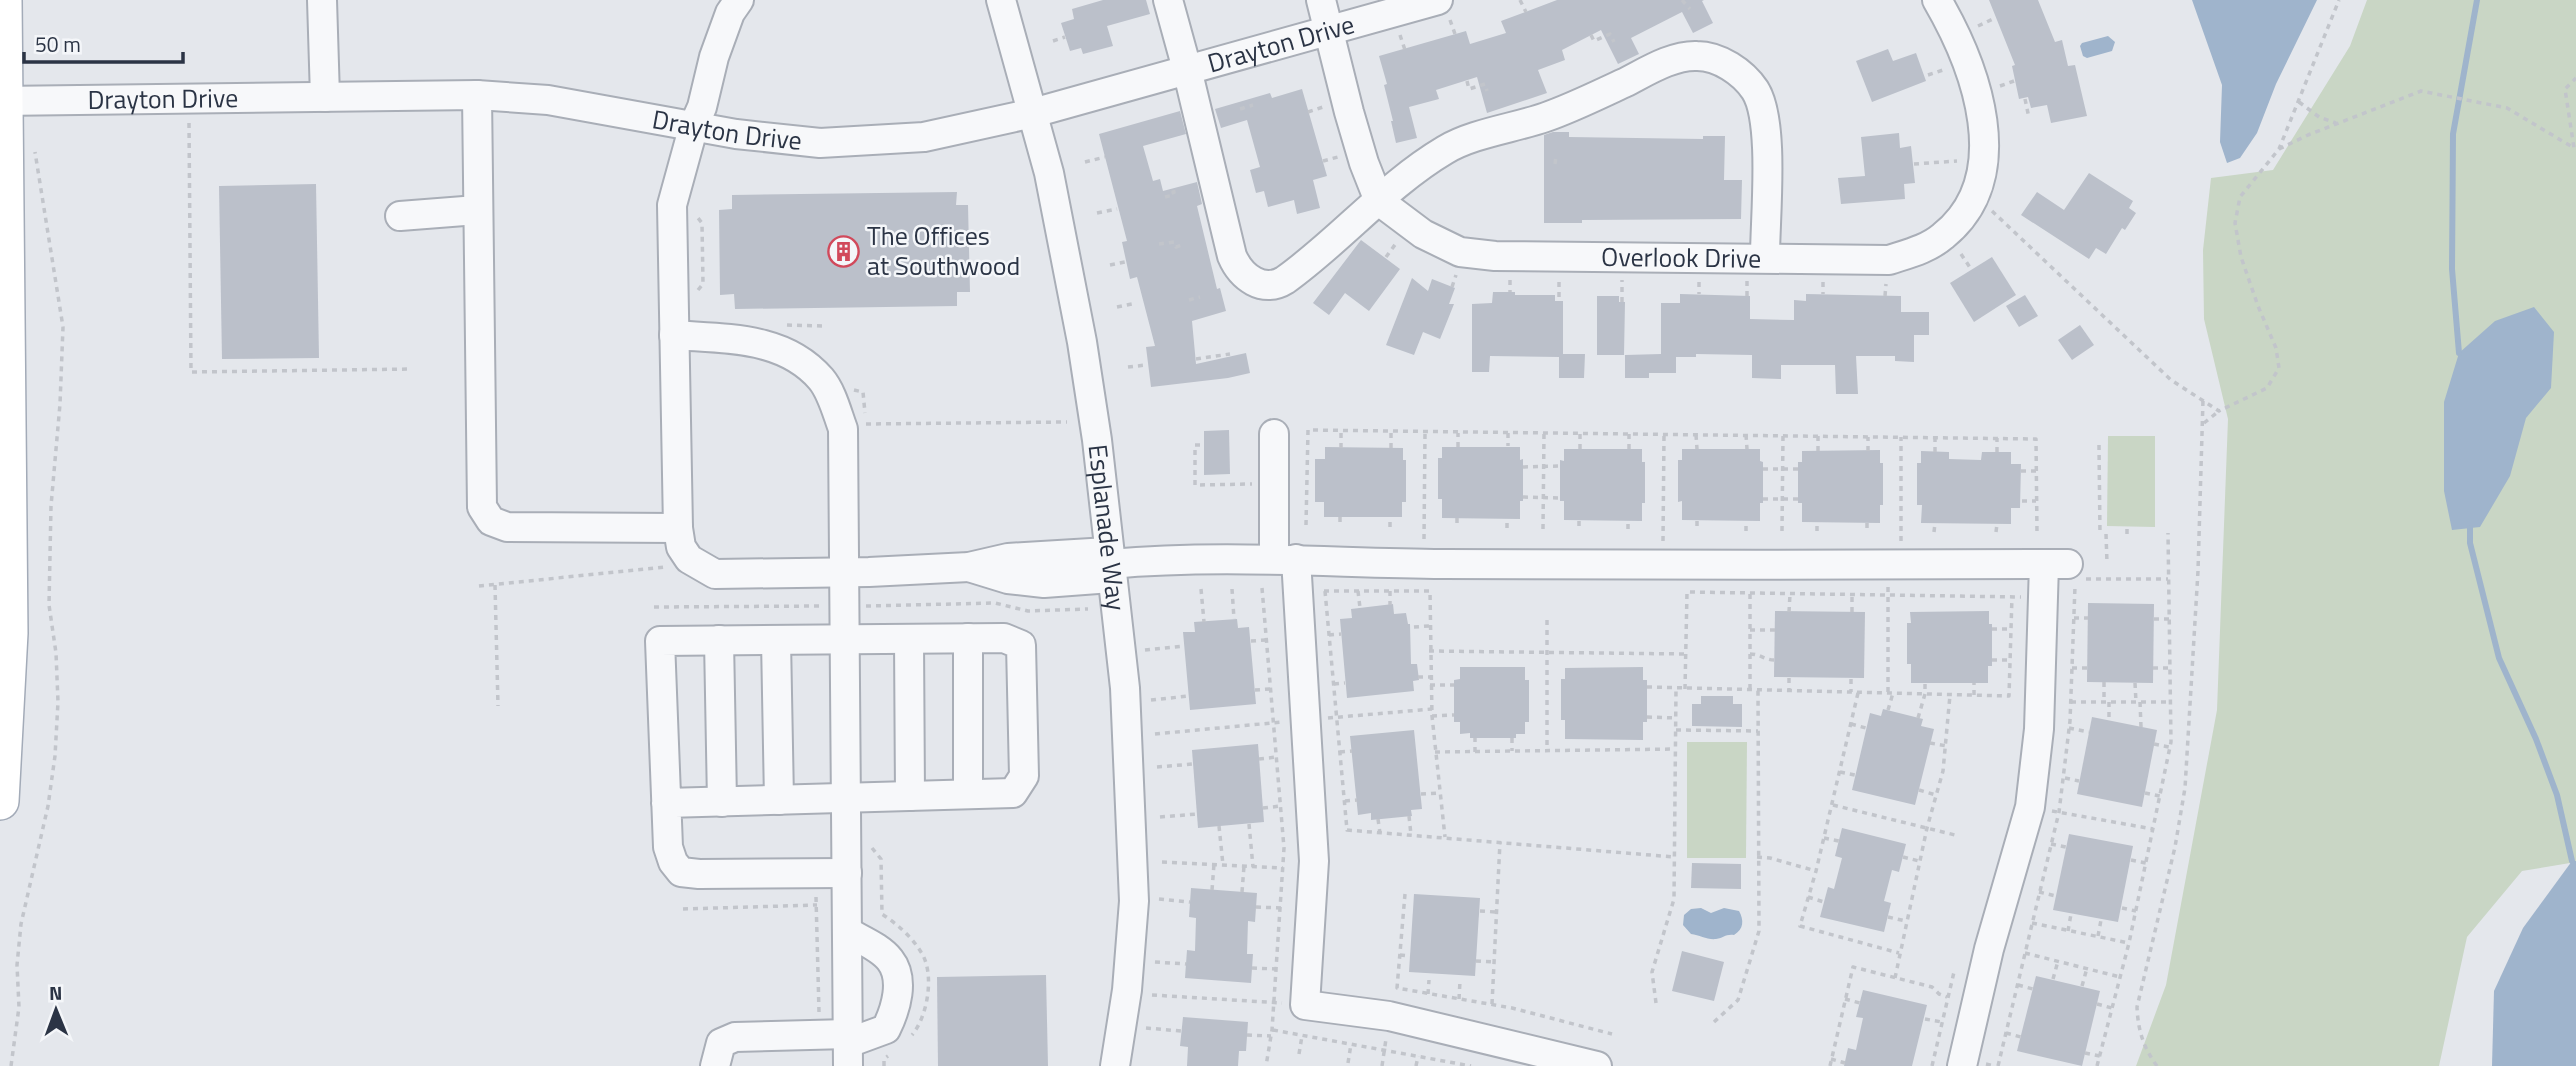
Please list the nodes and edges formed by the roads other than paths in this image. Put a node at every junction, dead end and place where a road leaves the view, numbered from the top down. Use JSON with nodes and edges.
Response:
{"nodes":[{"id":1,"x":3,"y":0,"type":"edge"},
{"id":2,"x":322,"y":0,"type":"edge"},
{"id":3,"x":739,"y":0,"type":"edge"},
{"id":4,"x":1001,"y":0,"type":"edge"},
{"id":5,"x":1168,"y":0,"type":"edge"},
{"id":6,"x":1321,"y":0,"type":"edge"},
{"id":7,"x":1937,"y":0,"type":"edge"},
{"id":8,"x":1444,"y":10,"type":"edge"},
{"id":9,"x":1329,"y":31,"type":"junction"},
{"id":10,"x":1187,"y":69,"type":"junction"},
{"id":11,"x":477,"y":95,"type":"junction"},
{"id":12,"x":325,"y":97,"type":"junction"},
{"id":13,"x":3,"y":102,"type":"edge"},
{"id":14,"x":1033,"y":113,"type":"junction"},
{"id":15,"x":694,"y":125,"type":"junction"},
{"id":16,"x":1380,"y":201,"type":"junction"},
{"id":17,"x":477,"y":210,"type":"junction"},
{"id":18,"x":400,"y":216,"type":"dead end"},
{"id":19,"x":1765,"y":257,"type":"junction"},
{"id":20,"x":674,"y":335,"type":"junction"},
{"id":21,"x":1274,"y":434,"type":"dead end"},
{"id":22,"x":678,"y":528,"type":"junction"},
{"id":23,"x":1285,"y":559,"type":"junction"},
{"id":24,"x":1110,"y":565,"type":"junction"},
{"id":25,"x":845,"y":572,"type":"junction"},
{"id":26,"x":968,"y":638,"type":"junction"},
{"id":27,"x":776,"y":639,"type":"junction"},
{"id":28,"x":845,"y":639,"type":"junction"},
{"id":29,"x":909,"y":639,"type":"junction"},
{"id":30,"x":719,"y":640,"type":"junction"},
{"id":31,"x":968,"y":794,"type":"junction"},
{"id":32,"x":910,"y":796,"type":"junction"},
{"id":33,"x":847,"y":798,"type":"junction"},
{"id":34,"x":779,"y":800,"type":"junction"},
{"id":35,"x":0,"y":801,"type":"edge"},
{"id":36,"x":722,"y":802,"type":"junction"},
{"id":37,"x":666,"y":803,"type":"junction"},
{"id":38,"x":848,"y":873,"type":"junction"},
{"id":39,"x":848,"y":932,"type":"junction"},
{"id":40,"x":848,"y":1048,"type":"edge"},
{"id":41,"x":715,"y":1066,"type":"edge"},
{"id":42,"x":1115,"y":1066,"type":"edge"},
{"id":43,"x":1597,"y":1066,"type":"edge"},
{"id":44,"x":1962,"y":1066,"type":"edge"}],
"edges":[{"from":1,"to":13,"type":"main road"},
{"from":2,"to":12,"type":"street"},
{"from":3,"to":15,"type":"street"},
{"from":4,"to":14,"type":"street","name":"Esplanade Way"},
{"from":5,"to":10,"type":"street"},
{"from":6,"to":9,"type":"street"},
{"from":7,"to":19,"type":"street","name":"Overlook Drive"},
{"from":8,"to":9,"type":"street","name":"Drayton Drive"},
{"from":9,"to":10,"type":"street","name":"Drayton Drive"},
{"from":9,"to":16,"type":"street"},
{"from":10,"to":14,"type":"street","name":"Drayton Drive"},
{"from":10,"to":16,"type":"street"},
{"from":11,"to":12,"type":"street","name":"Drayton Drive"},
{"from":11,"to":15,"type":"street","name":"Drayton Drive"},
{"from":11,"to":17,"type":"street"},
{"from":12,"to":13,"type":"street","name":"Drayton Drive"},
{"from":13,"to":35,"type":"main road"},
{"from":14,"to":15,"type":"street","name":"Drayton Drive"},
{"from":14,"to":24,"type":"street","name":"Esplanade Way"},
{"from":15,"to":20,"type":"street"},
{"from":16,"to":19,"type":"street","name":"Overlook Drive"},
{"from":16,"to":19,"type":"street"},
{"from":17,"to":18,"type":"street"},
{"from":17,"to":22,"type":"street"},
{"from":20,"to":22,"type":"street"},
{"from":20,"to":25,"type":"street"},
{"from":21,"to":23,"type":"street"},
{"from":22,"to":25,"type":"street"},
{"from":23,"to":24,"type":"street"},
{"from":23,"to":43,"type":"street"},
{"from":23,"to":44,"type":"street"},
{"from":24,"to":25,"type":"street"},
{"from":24,"to":42,"type":"street","name":"Esplanade Way"},
{"from":25,"to":28,"type":"street"},
{"from":26,"to":29,"type":"street"},
{"from":26,"to":31,"type":"street"},
{"from":26,"to":31,"type":"street"},
{"from":27,"to":28,"type":"street"},
{"from":27,"to":30,"type":"street"},
{"from":27,"to":34,"type":"street"},
{"from":28,"to":29,"type":"street"},
{"from":28,"to":33,"type":"street"},
{"from":29,"to":32,"type":"street"},
{"from":30,"to":36,"type":"street"},
{"from":30,"to":37,"type":"street"},
{"from":31,"to":32,"type":"street"},
{"from":32,"to":33,"type":"street"},
{"from":33,"to":34,"type":"street"},
{"from":33,"to":38,"type":"street"},
{"from":34,"to":36,"type":"street"},
{"from":36,"to":37,"type":"street"},
{"from":37,"to":38,"type":"street"},
{"from":38,"to":39,"type":"street"},
{"from":39,"to":40,"type":"street"},
{"from":39,"to":40,"type":"street"},
{"from":40,"to":41,"type":"street"}]}
